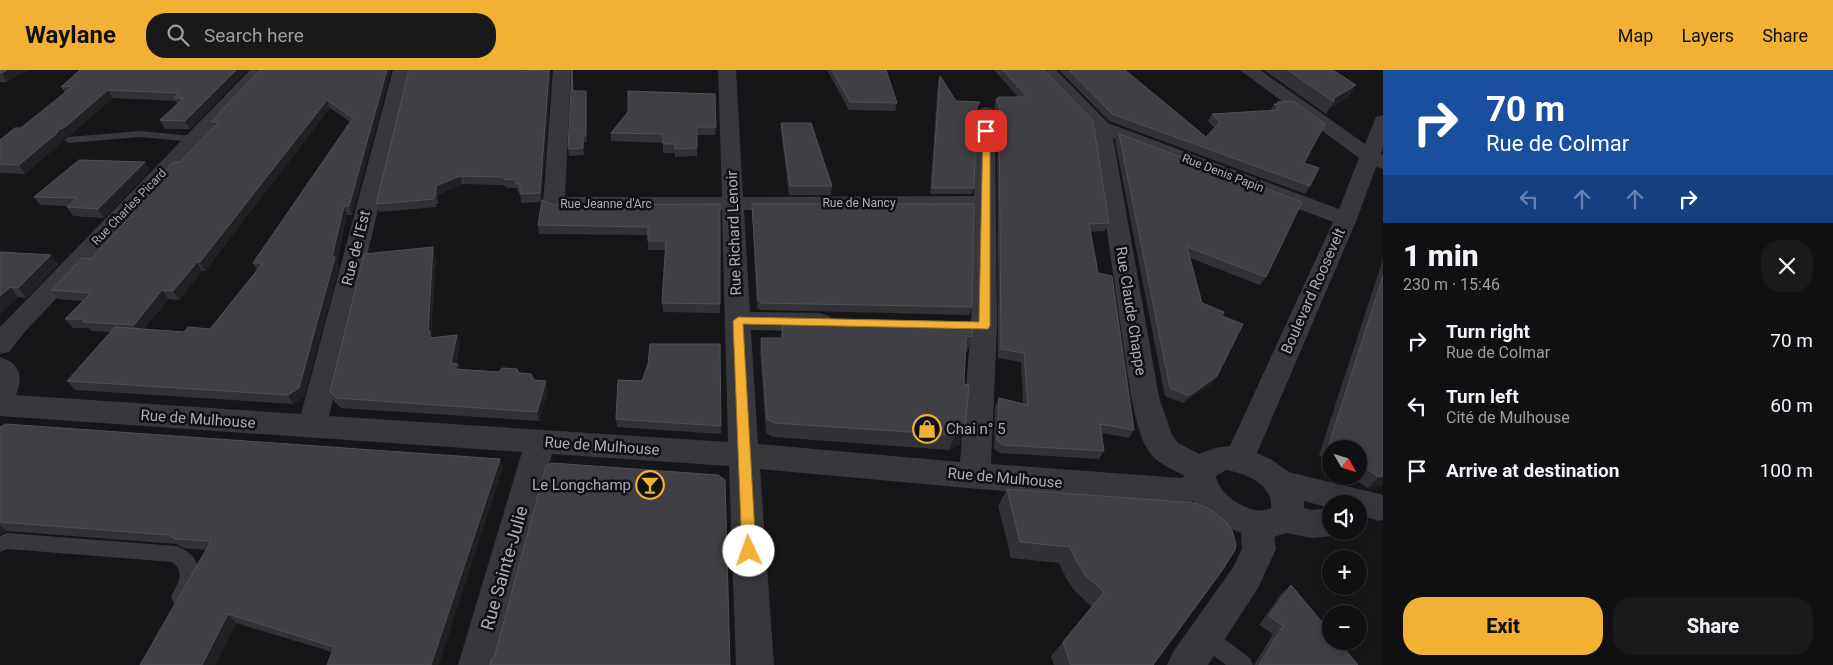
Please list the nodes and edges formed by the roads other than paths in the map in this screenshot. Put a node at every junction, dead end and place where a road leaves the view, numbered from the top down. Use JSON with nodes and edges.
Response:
{"nodes":[{"id":1,"x":260,"y":70,"type":"edge"},
{"id":2,"x":402,"y":70,"type":"edge"},
{"id":3,"x":562,"y":70,"type":"edge"},
{"id":4,"x":727,"y":70,"type":"edge"},
{"id":5,"x":1046,"y":70,"type":"edge"},
{"id":6,"x":1249,"y":70,"type":"edge"},
{"id":7,"x":986,"y":113,"type":"dead end"},
{"id":8,"x":1383,"y":121,"type":"edge"},
{"id":9,"x":1101,"y":127,"type":"junction"},
{"id":10,"x":194,"y":139,"type":"junction"},
{"id":11,"x":69,"y":140,"type":"dead end"},
{"id":12,"x":1376,"y":160,"type":"edge"},
{"id":13,"x":733,"y":203,"type":"junction"},
{"id":14,"x":985,"y":203,"type":"junction"},
{"id":15,"x":1346,"y":219,"type":"junction"},
{"id":16,"x":738,"y":321,"type":"junction"},
{"id":17,"x":846,"y":323,"type":"edge"},
{"id":18,"x":0,"y":345,"type":"edge"},
{"id":19,"x":0,"y":367,"type":"edge"},
{"id":20,"x":0,"y":397,"type":"edge"},
{"id":21,"x":0,"y":405,"type":"edge"},
{"id":22,"x":312,"y":426,"type":"junction"},
{"id":23,"x":540,"y":442,"type":"junction"},
{"id":24,"x":744,"y":455,"type":"junction"},
{"id":25,"x":1239,"y":459,"type":"junction"},
{"id":26,"x":979,"y":476,"type":"junction"},
{"id":27,"x":1202,"y":478,"type":"junction"},
{"id":28,"x":1280,"y":485,"type":"junction"},
{"id":29,"x":1374,"y":509,"type":"edge"},
{"id":30,"x":1270,"y":521,"type":"junction"},
{"id":31,"x":1322,"y":523,"type":"edge"},
{"id":32,"x":0,"y":544,"type":"edge"},
{"id":33,"x":171,"y":615,"type":"edge"},
{"id":34,"x":1196,"y":651,"type":"edge"},
{"id":35,"x":477,"y":665,"type":"edge"},
{"id":36,"x":755,"y":665,"type":"edge"},
{"id":37,"x":1243,"y":665,"type":"edge"}],
"edges":[{"from":1,"to":10,"type":"street","name":"Rue Charles Picard"},
{"from":2,"to":22,"type":"street","name":"Rue de l'Est"},
{"from":3,"to":13,"type":"street","name":"Rue Jeanne d'Arc"},
{"from":4,"to":13,"type":"street","name":"Rue Richard Lenoir"},
{"from":5,"to":9,"type":"street"},
{"from":6,"to":12,"type":"street"},
{"from":7,"to":14,"type":"street"},
{"from":8,"to":12,"type":"street","name":"Boulevard Roosevelt"},
{"from":9,"to":15,"type":"street","name":"Rue Denis Papin"},
{"from":9,"to":27,"type":"street","name":"Rue Claude Chappe"},
{"from":10,"to":11,"type":"lane"},
{"from":10,"to":18,"type":"street","name":"Rue Charles Picard"},
{"from":12,"to":15,"type":"street","name":"Boulevard Roosevelt"},
{"from":13,"to":14,"type":"street","name":"Rue de Nancy"},
{"from":13,"to":16,"type":"street","name":"Rue Richard Lenoir"},
{"from":14,"to":26,"type":"street"},
{"from":15,"to":25,"type":"street","name":"Boulevard Roosevelt"},
{"from":16,"to":17,"type":"street"},
{"from":16,"to":24,"type":"street","name":"Rue Richard Lenoir"},
{"from":19,"to":20,"type":"street"},
{"from":21,"to":22,"type":"street","name":"Rue de Mulhouse"},
{"from":22,"to":23,"type":"street","name":"Rue de Mulhouse"},
{"from":23,"to":24,"type":"street","name":"Rue de Mulhouse"},
{"from":23,"to":35,"type":"street","name":"Rue Sainte-Julie"},
{"from":24,"to":26,"type":"street","name":"Rue de Mulhouse"},
{"from":24,"to":36,"type":"street","name":"Rue Richard Lenoir"},
{"from":25,"to":27,"type":"street"},
{"from":25,"to":28,"type":"street"},
{"from":26,"to":27,"type":"street","name":"Rue de Mulhouse"},
{"from":27,"to":30,"type":"street"},
{"from":28,"to":29,"type":"street"},
{"from":28,"to":30,"type":"street"},
{"from":30,"to":31,"type":"street"},
{"from":30,"to":34,"type":"street"},
{"from":32,"to":33,"type":"lane"},
{"from":34,"to":37,"type":"lane"}]}
